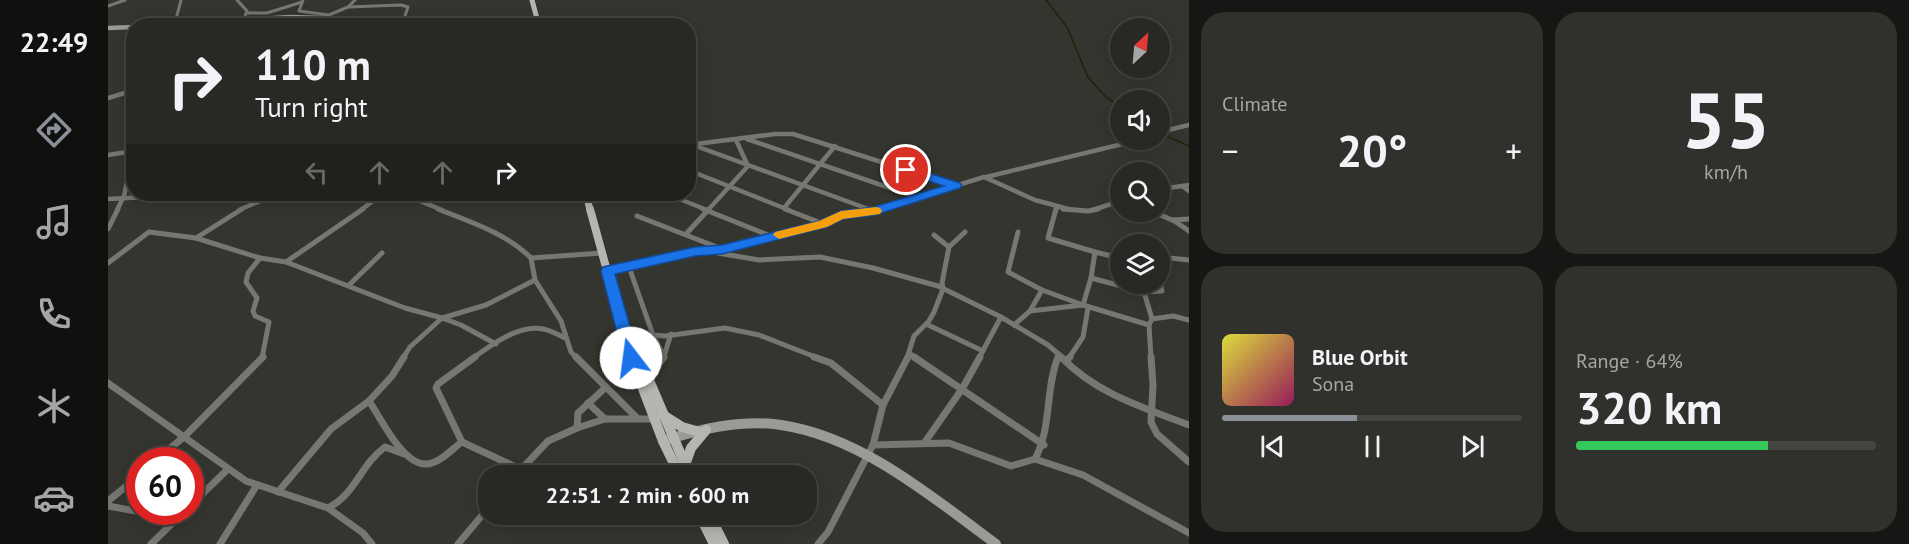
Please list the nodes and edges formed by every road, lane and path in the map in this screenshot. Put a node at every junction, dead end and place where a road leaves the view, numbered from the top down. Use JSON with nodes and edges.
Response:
{"nodes":[{"id":1,"x":125,"y":0,"type":"edge"},
{"id":2,"x":181,"y":0,"type":"edge"},
{"id":3,"x":237,"y":0,"type":"edge"},
{"id":4,"x":355,"y":0,"type":"edge"},
{"id":5,"x":408,"y":0,"type":"edge"},
{"id":6,"x":532,"y":0,"type":"edge"},
{"id":7,"x":302,"y":1,"type":"edge"},
{"id":8,"x":108,"y":6,"type":"edge"},
{"id":9,"x":348,"y":7,"type":"junction"},
{"id":10,"x":408,"y":7,"type":"junction"},
{"id":11,"x":247,"y":13,"type":"junction"},
{"id":12,"x":290,"y":17,"type":"joint"},
{"id":13,"x":323,"y":17,"type":"junction"},
{"id":14,"x":180,"y":18,"type":"edge"},
{"id":15,"x":244,"y":18,"type":"edge"},
{"id":16,"x":267,"y":18,"type":"edge"},
{"id":17,"x":302,"y":18,"type":"edge"},
{"id":18,"x":318,"y":18,"type":"edge"},
{"id":19,"x":339,"y":18,"type":"edge"},
{"id":20,"x":404,"y":18,"type":"edge"},
{"id":21,"x":536,"y":18,"type":"edge"},
{"id":22,"x":126,"y":27,"type":"edge"},
{"id":23,"x":108,"y":28,"type":"edge"},
{"id":24,"x":126,"y":93,"type":"edge"},
{"id":25,"x":108,"y":98,"type":"edge"},
{"id":26,"x":1189,"y":125,"type":"edge"},
{"id":27,"x":1170,"y":130,"type":"edge"},
{"id":28,"x":745,"y":138,"type":"junction"},
{"id":29,"x":736,"y":140,"type":"junction"},
{"id":30,"x":696,"y":144,"type":"edge"},
{"id":31,"x":835,"y":146,"type":"junction"},
{"id":32,"x":696,"y":147,"type":"edge"},
{"id":33,"x":1110,"y":147,"type":"edge"},
{"id":34,"x":126,"y":151,"type":"edge"},
{"id":35,"x":108,"y":155,"type":"edge"},
{"id":36,"x":819,"y":165,"type":"junction"},
{"id":37,"x":748,"y":166,"type":"junction"},
{"id":38,"x":696,"y":173,"type":"edge"},
{"id":39,"x":984,"y":177,"type":"junction"},
{"id":40,"x":1189,"y":185,"type":"edge"},
{"id":41,"x":126,"y":186,"type":"edge"},
{"id":42,"x":803,"y":186,"type":"junction"},
{"id":43,"x":956,"y":186,"type":"junction"},
{"id":44,"x":1182,"y":186,"type":"junction"},
{"id":45,"x":731,"y":187,"type":"junction"},
{"id":46,"x":1170,"y":188,"type":"edge"},
{"id":47,"x":1189,"y":192,"type":"edge"},
{"id":48,"x":124,"y":196,"type":"junction"},
{"id":49,"x":919,"y":198,"type":"junction"},
{"id":50,"x":108,"y":199,"type":"edge"},
{"id":51,"x":260,"y":201,"type":"edge"},
{"id":52,"x":373,"y":201,"type":"edge"},
{"id":53,"x":420,"y":201,"type":"edge"},
{"id":54,"x":588,"y":201,"type":"edge"},
{"id":55,"x":685,"y":201,"type":"edge"},
{"id":56,"x":1110,"y":204,"type":"edge"},
{"id":57,"x":1057,"y":207,"type":"junction"},
{"id":58,"x":784,"y":208,"type":"junction"},
{"id":59,"x":708,"y":210,"type":"junction"},
{"id":60,"x":875,"y":211,"type":"junction"},
{"id":61,"x":638,"y":216,"type":"dead end"},
{"id":62,"x":1189,"y":219,"type":"edge"},
{"id":63,"x":1172,"y":220,"type":"joint"},
{"id":64,"x":823,"y":224,"type":"junction"},
{"id":65,"x":108,"y":229,"type":"edge"},
{"id":66,"x":1189,"y":231,"type":"edge"},
{"id":67,"x":964,"y":232,"type":"dead end"},
{"id":68,"x":1018,"y":232,"type":"dead end"},
{"id":69,"x":686,"y":234,"type":"junction"},
{"id":70,"x":934,"y":235,"type":"dead end"},
{"id":71,"x":773,"y":237,"type":"junction"},
{"id":72,"x":196,"y":238,"type":"junction"},
{"id":73,"x":949,"y":247,"type":"junction"},
{"id":74,"x":722,"y":249,"type":"junction"},
{"id":75,"x":382,"y":252,"type":"dead end"},
{"id":76,"x":695,"y":252,"type":"junction"},
{"id":77,"x":1095,"y":252,"type":"junction"},
{"id":78,"x":602,"y":253,"type":"junction"},
{"id":79,"x":1110,"y":256,"type":"edge"},
{"id":80,"x":260,"y":258,"type":"junction"},
{"id":81,"x":531,"y":258,"type":"junction"},
{"id":82,"x":1170,"y":258,"type":"edge"},
{"id":83,"x":1189,"y":260,"type":"edge"},
{"id":84,"x":286,"y":262,"type":"junction"},
{"id":85,"x":108,"y":263,"type":"edge"},
{"id":86,"x":628,"y":267,"type":"junction"},
{"id":87,"x":608,"y":271,"type":"junction"},
{"id":88,"x":1091,"y":278,"type":"junction"},
{"id":89,"x":535,"y":280,"type":"junction"},
{"id":90,"x":1110,"y":283,"type":"edge"},
{"id":91,"x":349,"y":285,"type":"junction"},
{"id":92,"x":943,"y":290,"type":"junction"},
{"id":93,"x":1042,"y":290,"type":"junction"},
{"id":94,"x":1144,"y":294,"type":"edge"},
{"id":95,"x":1085,"y":306,"type":"junction"},
{"id":96,"x":1030,"y":311,"type":"junction"},
{"id":97,"x":621,"y":317,"type":"junction"},
{"id":98,"x":1001,"y":317,"type":"junction"},
{"id":99,"x":442,"y":318,"type":"junction"},
{"id":100,"x":1189,"y":320,"type":"edge"},
{"id":101,"x":1150,"y":322,"type":"junction"},
{"id":102,"x":926,"y":324,"type":"junction"},
{"id":103,"x":1014,"y":325,"type":"junction"},
{"id":104,"x":671,"y":334,"type":"junction"},
{"id":105,"x":653,"y":335,"type":"junction"},
{"id":106,"x":565,"y":338,"type":"junction"},
{"id":107,"x":634,"y":340,"type":"junction"},
{"id":108,"x":496,"y":344,"type":"junction"},
{"id":109,"x":982,"y":351,"type":"junction"},
{"id":110,"x":909,"y":353,"type":"junction"},
{"id":111,"x":1059,"y":354,"type":"junction"},
{"id":112,"x":664,"y":356,"type":"junction"},
{"id":113,"x":1066,"y":361,"type":"junction"},
{"id":114,"x":648,"y":377,"type":"junction"},
{"id":115,"x":108,"y":383,"type":"edge"},
{"id":116,"x":605,"y":388,"type":"junction"},
{"id":117,"x":962,"y":389,"type":"junction"},
{"id":118,"x":369,"y":401,"type":"junction"},
{"id":119,"x":588,"y":403,"type":"junction"},
{"id":120,"x":883,"y":405,"type":"junction"},
{"id":121,"x":1152,"y":412,"type":"junction"},
{"id":122,"x":658,"y":417,"type":"junction"},
{"id":123,"x":637,"y":418,"type":"junction"},
{"id":124,"x":605,"y":419,"type":"junction"},
{"id":125,"x":1189,"y":425,"type":"edge"},
{"id":126,"x":577,"y":428,"type":"junction"},
{"id":127,"x":703,"y":431,"type":"junction"},
{"id":128,"x":185,"y":436,"type":"junction"},
{"id":129,"x":667,"y":439,"type":"junction"},
{"id":130,"x":462,"y":442,"type":"junction"},
{"id":131,"x":925,"y":442,"type":"junction"},
{"id":132,"x":873,"y":445,"type":"junction"},
{"id":133,"x":1044,"y":446,"type":"junction"},
{"id":134,"x":172,"y":447,"type":"edge"},
{"id":135,"x":404,"y":454,"type":"junction"},
{"id":136,"x":867,"y":456,"type":"junction"},
{"id":137,"x":1035,"y":459,"type":"junction"},
{"id":138,"x":1189,"y":462,"type":"edge"},
{"id":139,"x":505,"y":465,"type":"edge"},
{"id":140,"x":525,"y":465,"type":"edge"},
{"id":141,"x":681,"y":465,"type":"edge"},
{"id":142,"x":685,"y":465,"type":"edge"},
{"id":143,"x":228,"y":468,"type":"junction"},
{"id":144,"x":257,"y":485,"type":"junction"},
{"id":145,"x":126,"y":487,"type":"edge"},
{"id":146,"x":204,"y":492,"type":"edge"},
{"id":147,"x":278,"y":492,"type":"junction"},
{"id":148,"x":108,"y":503,"type":"edge"},
{"id":149,"x":126,"y":507,"type":"edge"},
{"id":150,"x":328,"y":508,"type":"junction"},
{"id":151,"x":478,"y":520,"type":"edge"},
{"id":152,"x":170,"y":525,"type":"edge"},
{"id":153,"x":704,"y":525,"type":"edge"},
{"id":154,"x":714,"y":525,"type":"edge"},
{"id":155,"x":1189,"y":533,"type":"edge"},
{"id":156,"x":151,"y":544,"type":"edge"},
{"id":157,"x":220,"y":544,"type":"edge"},
{"id":158,"x":372,"y":544,"type":"edge"},
{"id":159,"x":458,"y":544,"type":"edge"},
{"id":160,"x":714,"y":544,"type":"edge"},
{"id":161,"x":724,"y":544,"type":"edge"},
{"id":162,"x":818,"y":544,"type":"edge"},
{"id":163,"x":996,"y":544,"type":"edge"}],
"edges":[{"from":1,"to":8,"type":"street"},
{"from":2,"to":14,"type":"street"},
{"from":3,"to":11,"type":"street"},
{"from":4,"to":9,"type":"street"},
{"from":5,"to":10,"type":"street"},
{"from":6,"to":21,"type":"main road"},
{"from":7,"to":11,"type":"street"},
{"from":7,"to":13,"type":"street"},
{"from":9,"to":10,"type":"street"},
{"from":9,"to":13,"type":"street"},
{"from":10,"to":20,"type":"street"},
{"from":11,"to":15,"type":"street"},
{"from":12,"to":16,"type":"street"},
{"from":12,"to":17,"type":"street"},
{"from":13,"to":18,"type":"street"},
{"from":13,"to":19,"type":"street"},
{"from":22,"to":23,"type":"street"},
{"from":24,"to":25,"type":"street"},
{"from":26,"to":27,"type":"street"},
{"from":28,"to":29,"type":"street"},
{"from":28,"to":31,"type":"street"},
{"from":28,"to":36,"type":"street"},
{"from":29,"to":30,"type":"street"},
{"from":29,"to":37,"type":"street"},
{"from":31,"to":36,"type":"street"},
{"from":31,"to":43,"type":"street"},
{"from":32,"to":37,"type":"street"},
{"from":33,"to":39,"type":"street"},
{"from":34,"to":35,"type":"street"},
{"from":36,"to":42,"type":"street"},
{"from":36,"to":49,"type":"street"},
{"from":37,"to":42,"type":"street"},
{"from":37,"to":45,"type":"street"},
{"from":38,"to":45,"type":"street"},
{"from":39,"to":43,"type":"street"},
{"from":39,"to":57,"type":"street"},
{"from":40,"to":44,"type":"street"},
{"from":41,"to":48,"type":"street"},
{"from":42,"to":58,"type":"street"},
{"from":42,"to":60,"type":"street"},
{"from":43,"to":49,"type":"street"},
{"from":44,"to":46,"type":"street"},
{"from":44,"to":47,"type":"street"},
{"from":45,"to":58,"type":"street"},
{"from":45,"to":59,"type":"street"},
{"from":48,"to":50,"type":"street"},
{"from":48,"to":65,"type":"street"},
{"from":49,"to":60,"type":"street"},
{"from":51,"to":72,"type":"street"},
{"from":52,"to":84,"type":"street"},
{"from":53,"to":81,"type":"street"},
{"from":54,"to":78,"type":"main road"},
{"from":55,"to":59,"type":"street"},
{"from":56,"to":57,"type":"street"},
{"from":57,"to":77,"type":"street"},
{"from":58,"to":64,"type":"street"},
{"from":59,"to":69,"type":"street"},
{"from":59,"to":71,"type":"street"},
{"from":60,"to":64,"type":"street"},
{"from":61,"to":69,"type":"street"},
{"from":62,"to":63,"type":"street"},
{"from":63,"to":66,"type":"street"},
{"from":64,"to":71,"type":"street"},
{"from":67,"to":73,"type":"street"},
{"from":68,"to":93,"type":"street"},
{"from":69,"to":74,"type":"street"},
{"from":70,"to":73,"type":"street"},
{"from":71,"to":74,"type":"street"},
{"from":72,"to":80,"type":"street"},
{"from":72,"to":85,"type":"street"},
{"from":73,"to":92,"type":"street"},
{"from":74,"to":76,"type":"street"},
{"from":75,"to":91,"type":"street"},
{"from":76,"to":86,"type":"street"},
{"from":76,"to":92,"type":"street"},
{"from":77,"to":79,"type":"street"},
{"from":77,"to":88,"type":"street"},
{"from":78,"to":81,"type":"street"},
{"from":78,"to":87,"type":"main road"},
{"from":80,"to":84,"type":"street"},
{"from":80,"to":128,"type":"street"},
{"from":81,"to":89,"type":"street"},
{"from":82,"to":83,"type":"street"},
{"from":84,"to":91,"type":"street"},
{"from":86,"to":87,"type":"street"},
{"from":86,"to":105,"type":"street"},
{"from":87,"to":97,"type":"main road"},
{"from":88,"to":90,"type":"street"},
{"from":88,"to":95,"type":"street"},
{"from":89,"to":99,"type":"street"},
{"from":89,"to":106,"type":"street"},
{"from":91,"to":99,"type":"street"},
{"from":92,"to":98,"type":"street"},
{"from":92,"to":102,"type":"street"},
{"from":93,"to":95,"type":"street"},
{"from":93,"to":96,"type":"street"},
{"from":94,"to":101,"type":"street"},
{"from":95,"to":96,"type":"street"},
{"from":95,"to":101,"type":"street"},
{"from":95,"to":113,"type":"street"},
{"from":96,"to":103,"type":"street"},
{"from":97,"to":107,"type":"main road"},
{"from":97,"to":122,"type":"main road"},
{"from":98,"to":103,"type":"street"},
{"from":98,"to":109,"type":"street"},
{"from":99,"to":108,"type":"street"},
{"from":99,"to":118,"type":"street"},
{"from":100,"to":101,"type":"street"},
{"from":101,"to":121,"type":"street"},
{"from":102,"to":109,"type":"street"},
{"from":102,"to":110,"type":"street"},
{"from":103,"to":111,"type":"street"},
{"from":104,"to":105,"type":"street"},
{"from":104,"to":112,"type":"street"},
{"from":104,"to":120,"type":"street"},
{"from":105,"to":107,"type":"street"},
{"from":105,"to":112,"type":"street"},
{"from":106,"to":108,"type":"street"},
{"from":106,"to":116,"type":"street"},
{"from":107,"to":114,"type":"main road"},
{"from":108,"to":130,"type":"street"},
{"from":109,"to":117,"type":"street"},
{"from":110,"to":117,"type":"street"},
{"from":110,"to":120,"type":"street"},
{"from":111,"to":113,"type":"street"},
{"from":111,"to":133,"type":"street"},
{"from":112,"to":114,"type":"street"},
{"from":113,"to":121,"type":"street"},
{"from":114,"to":122,"type":"main road"},
{"from":115,"to":128,"type":"street"},
{"from":116,"to":119,"type":"street"},
{"from":116,"to":123,"type":"street"},
{"from":117,"to":131,"type":"street"},
{"from":117,"to":133,"type":"street"},
{"from":118,"to":135,"type":"street"},
{"from":118,"to":147,"type":"street"},
{"from":119,"to":124,"type":"street"},
{"from":119,"to":126,"type":"street"},
{"from":120,"to":132,"type":"street"},
{"from":121,"to":125,"type":"street"},
{"from":121,"to":138,"type":"street"},
{"from":122,"to":123,"type":"street"},
{"from":122,"to":127,"type":"main road"},
{"from":122,"to":129,"type":"main road"},
{"from":123,"to":124,"type":"street"},
{"from":124,"to":126,"type":"street"},
{"from":126,"to":140,"type":"street"},
{"from":127,"to":129,"type":"street"},
{"from":127,"to":136,"type":"street"},
{"from":127,"to":142,"type":"main road"},
{"from":128,"to":134,"type":"street"},
{"from":128,"to":143,"type":"street"},
{"from":129,"to":141,"type":"main road"},
{"from":130,"to":135,"type":"street"},
{"from":130,"to":139,"type":"street"},
{"from":131,"to":132,"type":"street"},
{"from":131,"to":137,"type":"street"},
{"from":132,"to":136,"type":"street"},
{"from":133,"to":137,"type":"street"},
{"from":135,"to":150,"type":"street"},
{"from":136,"to":162,"type":"street"},
{"from":136,"to":163,"type":"street"},
{"from":137,"to":155,"type":"street"},
{"from":143,"to":144,"type":"street"},
{"from":143,"to":146,"type":"street"},
{"from":144,"to":147,"type":"street"},
{"from":144,"to":157,"type":"street"},
{"from":145,"to":148,"type":"street"},
{"from":147,"to":150,"type":"street"},
{"from":148,"to":149,"type":"street"},
{"from":150,"to":158,"type":"street"},
{"from":151,"to":159,"type":"street"},
{"from":152,"to":156,"type":"street"},
{"from":153,"to":160,"type":"main road"},
{"from":154,"to":161,"type":"main road"}]}
